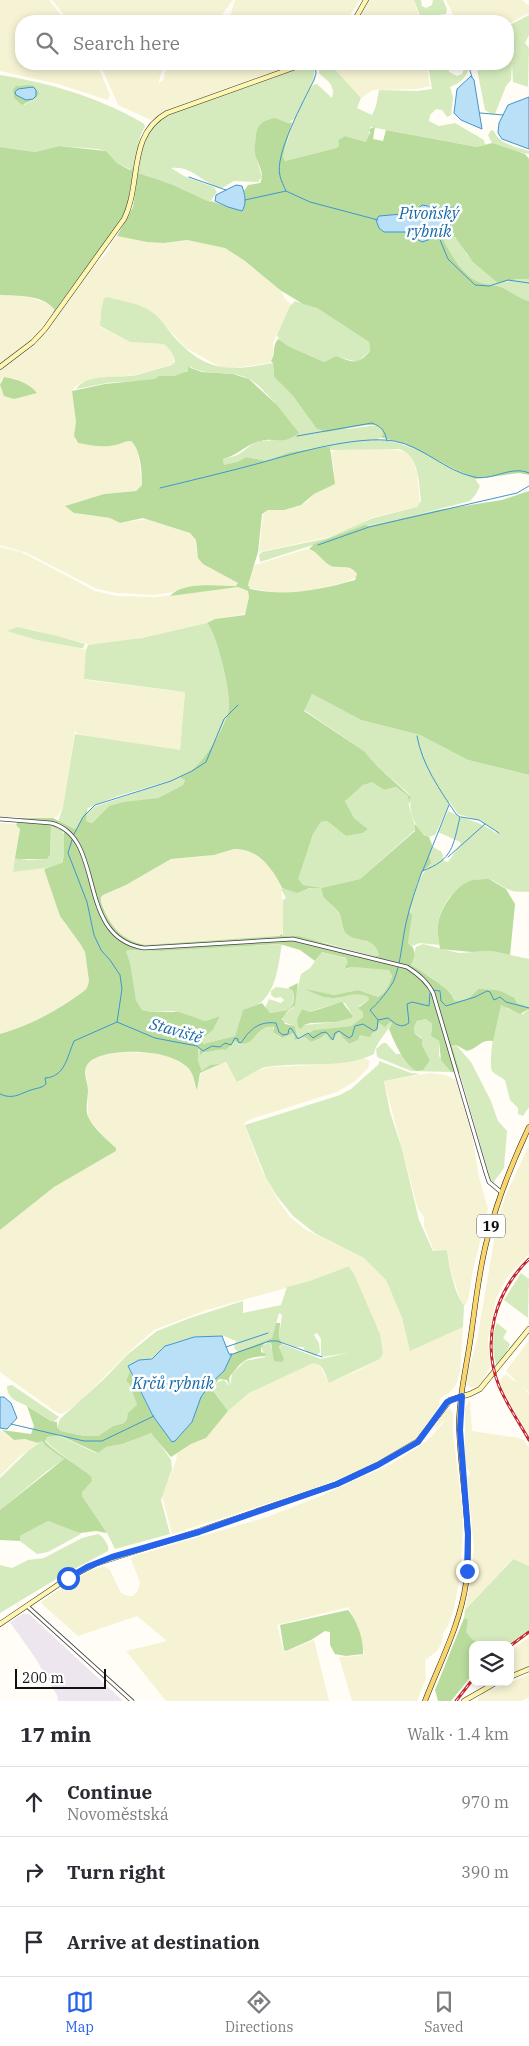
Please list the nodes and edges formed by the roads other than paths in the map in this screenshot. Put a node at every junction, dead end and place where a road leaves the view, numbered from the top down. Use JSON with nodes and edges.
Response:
{"nodes":[{"id":1,"x":366,"y":0,"type":"edge"},
{"id":2,"x":357,"y":15,"type":"edge"},
{"id":3,"x":287,"y":70,"type":"edge"},
{"id":4,"x":0,"y":367,"type":"edge"},
{"id":5,"x":0,"y":819,"type":"edge"},
{"id":6,"x":529,"y":1127,"type":"edge"},
{"id":7,"x":501,"y":1192,"type":"junction"},
{"id":8,"x":529,"y":1329,"type":"edge"},
{"id":9,"x":462,"y":1396,"type":"junction"},
{"id":10,"x":27,"y":1606,"type":"junction"},
{"id":11,"x":0,"y":1624,"type":"edge"},
{"id":12,"x":529,"y":1669,"type":"edge"},
{"id":13,"x":514,"y":1675,"type":"edge"},
{"id":14,"x":489,"y":1686,"type":"edge"},
{"id":15,"x":472,"y":1695,"type":"junction"},
{"id":16,"x":427,"y":1700,"type":"edge"},
{"id":17,"x":132,"y":1701,"type":"edge"},
{"id":18,"x":464,"y":1701,"type":"edge"},
{"id":19,"x":474,"y":1701,"type":"edge"}],
"edges":[{"from":1,"to":2,"type":"street"},
{"from":3,"to":4,"type":"street"},
{"from":5,"to":7,"type":"street"},
{"from":6,"to":7,"type":"main road","number":"19"},
{"from":7,"to":9,"type":"main road","number":"19"},
{"from":8,"to":9,"type":"street"},
{"from":9,"to":10,"type":"street"},
{"from":9,"to":16,"type":"main road","number":"19"},
{"from":10,"to":11,"type":"street"},
{"from":10,"to":17,"type":"street"},
{"from":12,"to":13,"type":"street"},
{"from":14,"to":15,"type":"street"},
{"from":15,"to":18,"type":"street"},
{"from":15,"to":19,"type":"street"}]}
